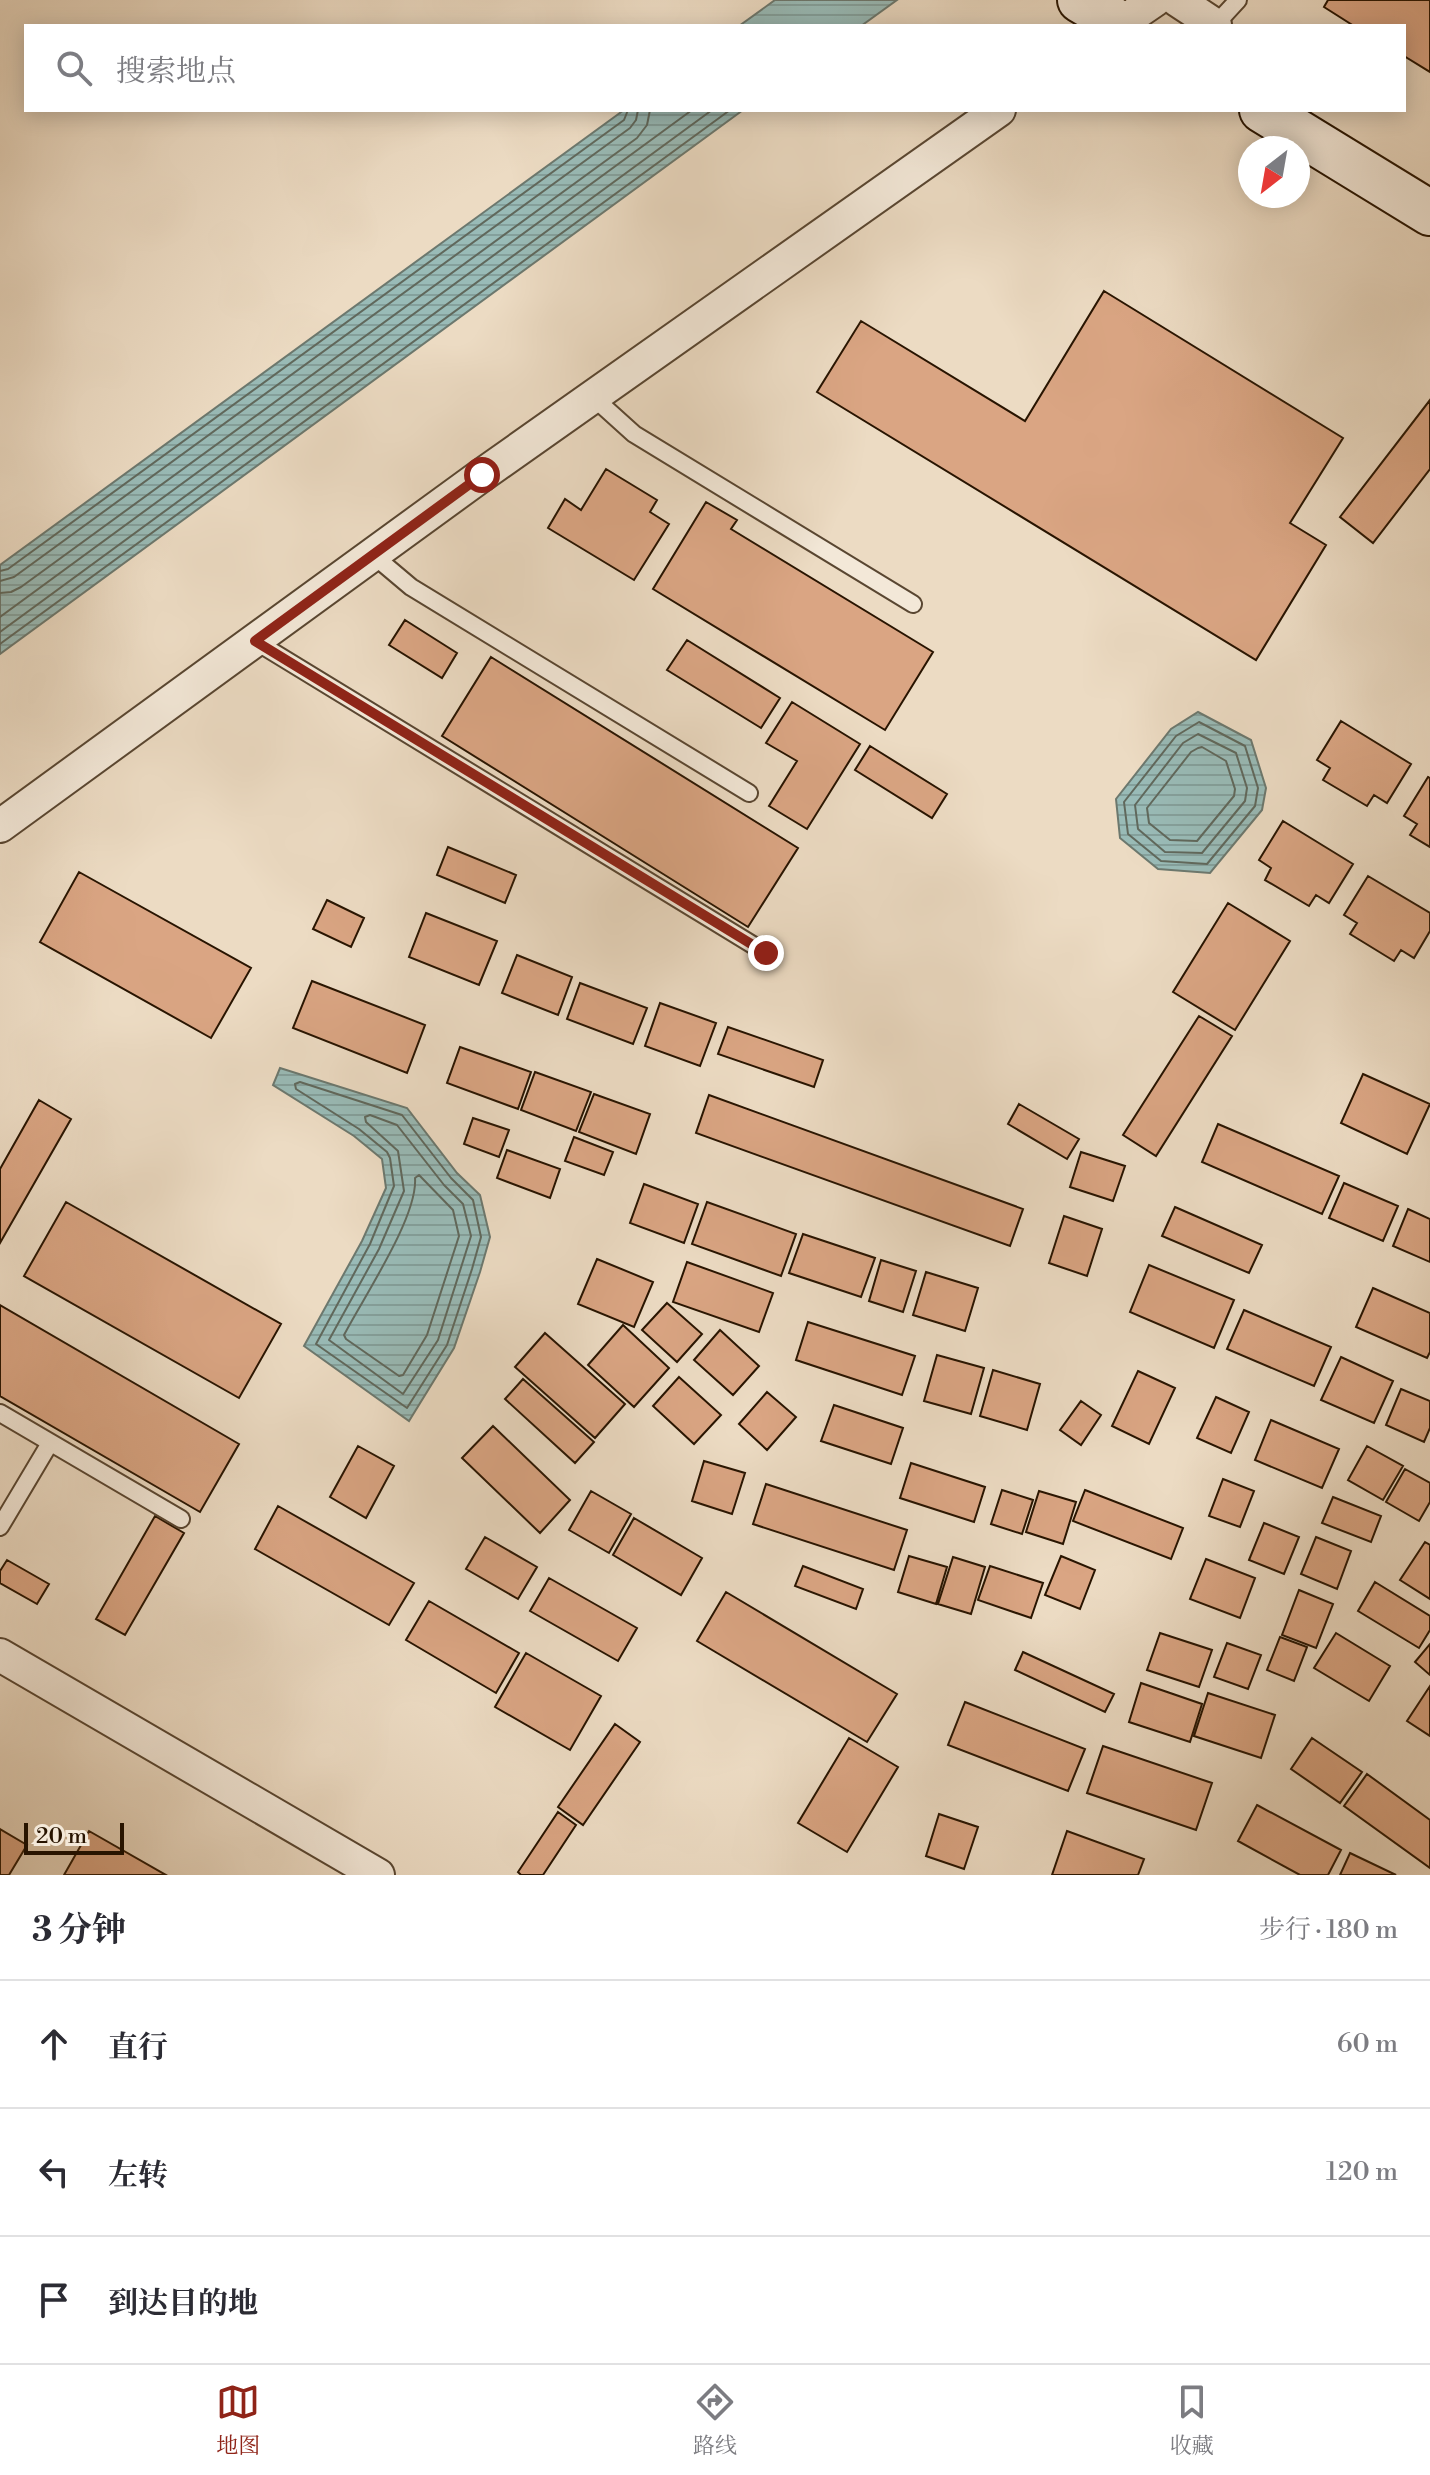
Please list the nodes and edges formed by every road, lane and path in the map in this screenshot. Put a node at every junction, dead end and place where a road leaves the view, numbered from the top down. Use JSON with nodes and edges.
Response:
{"nodes":[{"id":1,"x":1080,"y":0,"type":"edge"},
{"id":2,"x":1177,"y":0,"type":"edge"},
{"id":3,"x":1238,"y":0,"type":"edge"},
{"id":4,"x":1129,"y":19,"type":"edge"},
{"id":5,"x":1213,"y":24,"type":"edge"},
{"id":6,"x":1216,"y":24,"type":"edge"},
{"id":7,"x":996,"y":112,"type":"edge"},
{"id":8,"x":1265,"y":112,"type":"edge"},
{"id":9,"x":1430,"y":213,"type":"edge"},
{"id":10,"x":593,"y":397,"type":"junction"},
{"id":11,"x":373,"y":555,"type":"junction"},
{"id":12,"x":913,"y":604,"type":"dead end"},
{"id":13,"x":255,"y":641,"type":"junction"},
{"id":14,"x":749,"y":793,"type":"dead end"},
{"id":15,"x":0,"y":826,"type":"edge"},
{"id":16,"x":766,"y":953,"type":"dead end"},
{"id":17,"x":0,"y":1413,"type":"edge"},
{"id":18,"x":50,"y":1443,"type":"junction"},
{"id":19,"x":181,"y":1519,"type":"dead end"},
{"id":20,"x":0,"y":1527,"type":"edge"},
{"id":21,"x":0,"y":1655,"type":"edge"},
{"id":22,"x":378,"y":1875,"type":"edge"}],
"edges":[{"from":1,"to":4,"type":"street"},
{"from":2,"to":5,"type":"street"},
{"from":3,"to":6,"type":"lane"},
{"from":7,"to":10,"type":"street"},
{"from":8,"to":9,"type":"street"},
{"from":10,"to":11,"type":"street"},
{"from":10,"to":12,"type":"lane"},
{"from":11,"to":13,"type":"street"},
{"from":11,"to":14,"type":"lane"},
{"from":13,"to":15,"type":"street"},
{"from":13,"to":16,"type":"lane"},
{"from":17,"to":18,"type":"lane"},
{"from":18,"to":19,"type":"lane"},
{"from":18,"to":20,"type":"lane"},
{"from":21,"to":22,"type":"street"}]}
